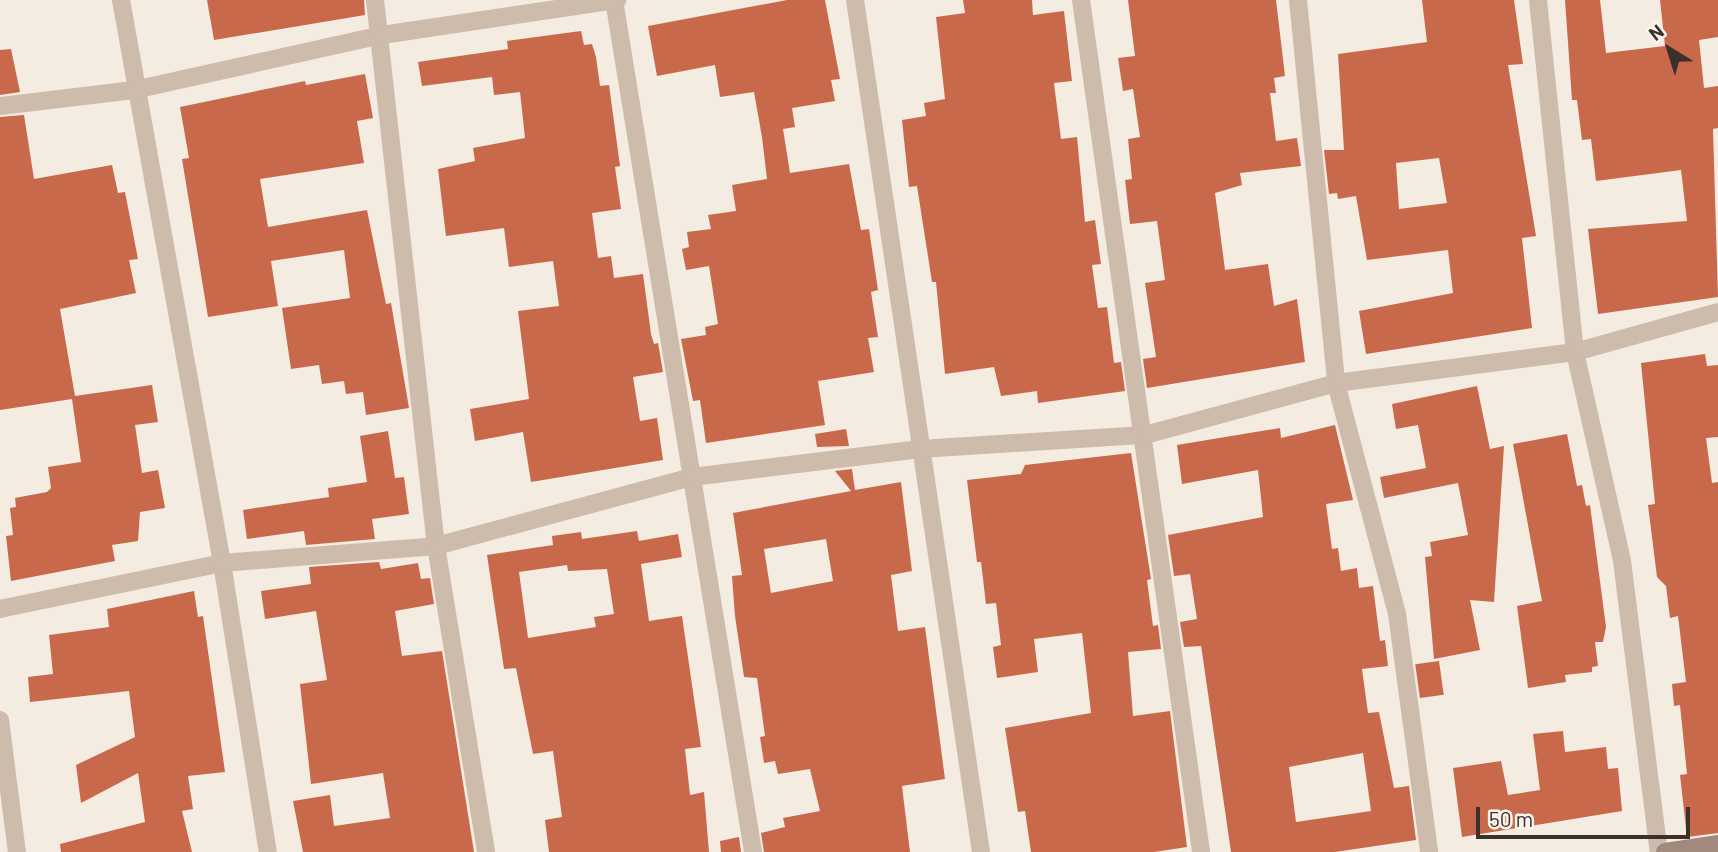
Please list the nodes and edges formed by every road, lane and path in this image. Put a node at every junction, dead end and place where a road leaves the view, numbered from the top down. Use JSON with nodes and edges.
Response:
{"nodes":[{"id":1,"x":121,"y":0,"type":"edge"},
{"id":2,"x":375,"y":0,"type":"edge"},
{"id":3,"x":615,"y":0,"type":"edge"},
{"id":4,"x":855,"y":0,"type":"edge"},
{"id":5,"x":1081,"y":0,"type":"edge"},
{"id":6,"x":1298,"y":0,"type":"edge"},
{"id":7,"x":1538,"y":0,"type":"edge"},
{"id":8,"x":382,"y":35,"type":"junction"},
{"id":9,"x":134,"y":90,"type":"junction"},
{"id":10,"x":0,"y":106,"type":"edge"},
{"id":11,"x":1718,"y":312,"type":"edge"},
{"id":12,"x":1575,"y":352,"type":"junction"},
{"id":13,"x":1336,"y":383,"type":"junction"},
{"id":14,"x":1145,"y":435,"type":"junction"},
{"id":15,"x":920,"y":449,"type":"junction"},
{"id":16,"x":692,"y":477,"type":"junction"},
{"id":17,"x":436,"y":546,"type":"junction"},
{"id":18,"x":222,"y":564,"type":"junction"},
{"id":19,"x":0,"y":609,"type":"edge"},
{"id":20,"x":0,"y":720,"type":"edge"},
{"id":21,"x":1718,"y":844,"type":"edge"},
{"id":22,"x":17,"y":852,"type":"edge"},
{"id":23,"x":268,"y":852,"type":"edge"},
{"id":24,"x":486,"y":852,"type":"edge"},
{"id":25,"x":753,"y":852,"type":"edge"},
{"id":26,"x":981,"y":852,"type":"edge"},
{"id":27,"x":1201,"y":852,"type":"edge"},
{"id":28,"x":1429,"y":852,"type":"edge"},
{"id":29,"x":1659,"y":852,"type":"edge"},
{"id":30,"x":1665,"y":852,"type":"edge"}],
"edges":[{"from":1,"to":9,"type":"street"},
{"from":2,"to":8,"type":"street"},
{"from":3,"to":8,"type":"street"},
{"from":3,"to":16,"type":"street"},
{"from":4,"to":15,"type":"street"},
{"from":5,"to":14,"type":"street"},
{"from":6,"to":13,"type":"street"},
{"from":7,"to":12,"type":"street"},
{"from":8,"to":9,"type":"street"},
{"from":8,"to":17,"type":"street"},
{"from":9,"to":10,"type":"street"},
{"from":9,"to":18,"type":"street"},
{"from":11,"to":12,"type":"street"},
{"from":12,"to":13,"type":"street"},
{"from":12,"to":29,"type":"street"},
{"from":13,"to":14,"type":"street"},
{"from":13,"to":28,"type":"street"},
{"from":14,"to":15,"type":"street"},
{"from":14,"to":27,"type":"street"},
{"from":15,"to":16,"type":"street"},
{"from":15,"to":26,"type":"street"},
{"from":16,"to":17,"type":"street"},
{"from":16,"to":25,"type":"street"},
{"from":17,"to":18,"type":"street"},
{"from":17,"to":24,"type":"street"},
{"from":18,"to":19,"type":"street"},
{"from":18,"to":23,"type":"street"},
{"from":20,"to":22,"type":"street"},
{"from":21,"to":30,"type":"street"}]}
